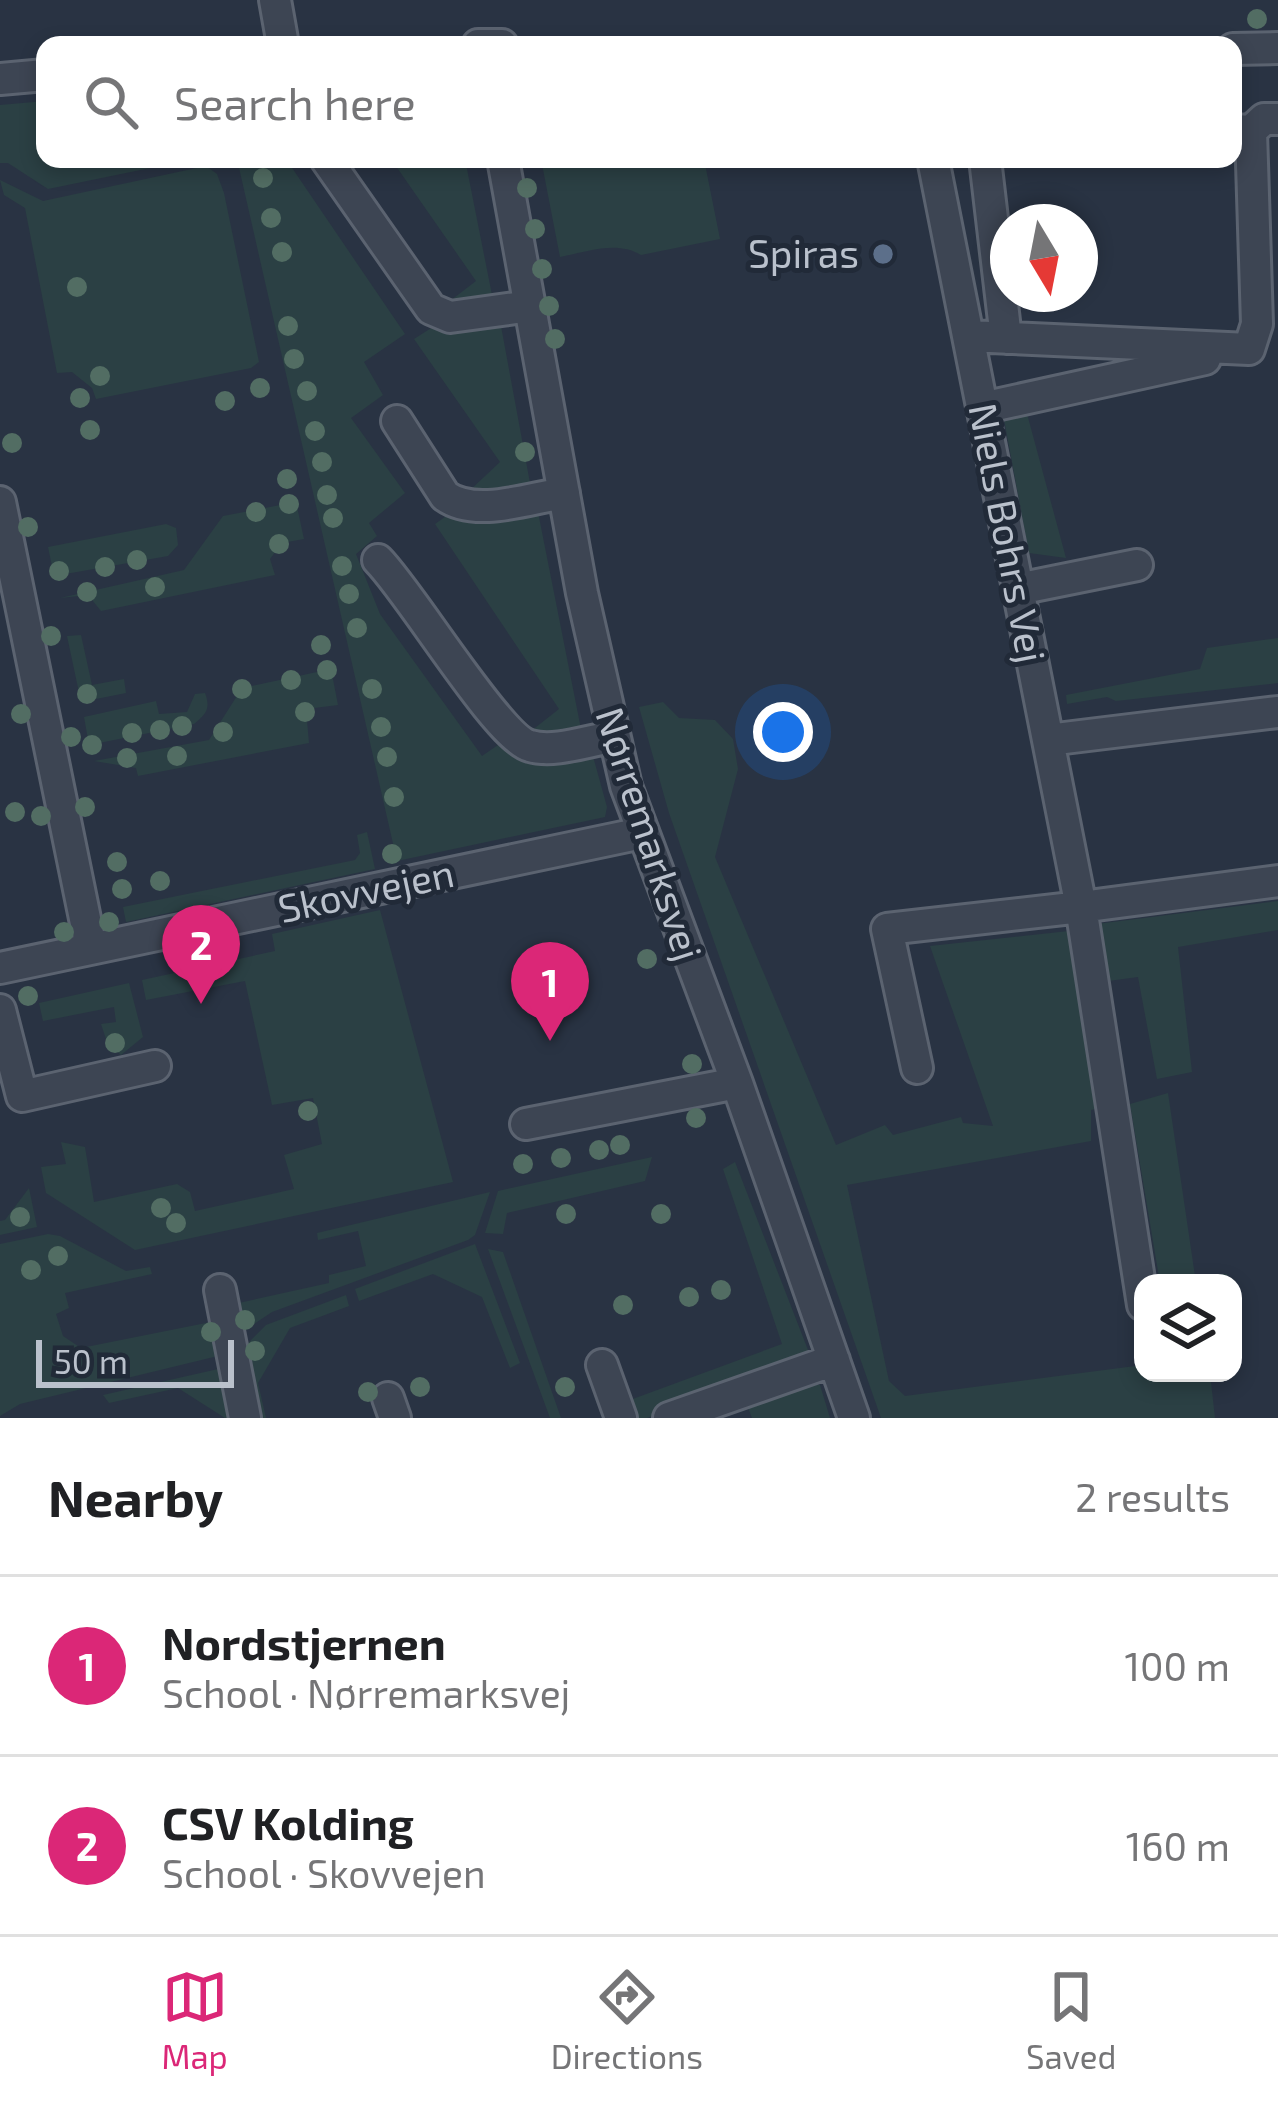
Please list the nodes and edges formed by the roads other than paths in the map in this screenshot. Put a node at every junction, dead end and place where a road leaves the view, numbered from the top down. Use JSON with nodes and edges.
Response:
{"nodes":[{"id":1,"x":275,"y":0,"type":"edge"},
{"id":2,"x":281,"y":36,"type":"edge"},
{"id":3,"x":1242,"y":49,"type":"edge"},
{"id":4,"x":1278,"y":49,"type":"edge"},
{"id":5,"x":36,"y":76,"type":"edge"},
{"id":6,"x":0,"y":79,"type":"edge"},
{"id":7,"x":1254,"y":127,"type":"edge"},
{"id":8,"x":332,"y":168,"type":"edge"},
{"id":9,"x":504,"y":168,"type":"edge"},
{"id":10,"x":935,"y":168,"type":"edge"},
{"id":11,"x":986,"y":168,"type":"edge"},
{"id":12,"x":530,"y":306,"type":"junction"},
{"id":13,"x":968,"y":336,"type":"junction"},
{"id":14,"x":1261,"y":337,"type":"edge"},
{"id":15,"x":1006,"y":338,"type":"junction"},
{"id":16,"x":982,"y":408,"type":"junction"},
{"id":17,"x":397,"y":422,"type":"dead end"},
{"id":18,"x":564,"y":493,"type":"junction"},
{"id":19,"x":0,"y":502,"type":"edge"},
{"id":20,"x":378,"y":560,"type":"dead end"},
{"id":21,"x":1137,"y":565,"type":"dead end"},
{"id":22,"x":1018,"y":590,"type":"junction"},
{"id":23,"x":1278,"y":712,"type":"edge"},
{"id":24,"x":612,"y":736,"type":"junction"},
{"id":25,"x":1048,"y":740,"type":"junction"},
{"id":26,"x":642,"y":833,"type":"junction"},
{"id":27,"x":1278,"y":881,"type":"edge"},
{"id":28,"x":1081,"y":907,"type":"junction"},
{"id":29,"x":91,"y":948,"type":"junction"},
{"id":30,"x":0,"y":968,"type":"edge"},
{"id":31,"x":0,"y":1010,"type":"edge"},
{"id":32,"x":155,"y":1066,"type":"dead end"},
{"id":33,"x":917,"y":1068,"type":"dead end"},
{"id":34,"x":737,"y":1083,"type":"junction"},
{"id":35,"x":526,"y":1124,"type":"dead end"},
{"id":36,"x":1138,"y":1274,"type":"edge"},
{"id":37,"x":220,"y":1290,"type":"dead end"},
{"id":38,"x":834,"y":1360,"type":"junction"},
{"id":39,"x":602,"y":1365,"type":"dead end"},
{"id":40,"x":245,"y":1418,"type":"edge"},
{"id":41,"x":621,"y":1418,"type":"edge"},
{"id":42,"x":669,"y":1418,"type":"edge"},
{"id":43,"x":854,"y":1418,"type":"edge"}],
"edges":[{"from":1,"to":2,"type":"street"},
{"from":3,"to":4,"type":"street"},
{"from":5,"to":6,"type":"street"},
{"from":7,"to":14,"type":"street"},
{"from":8,"to":12,"type":"street"},
{"from":9,"to":12,"type":"street","name":"Nørremarksvej"},
{"from":10,"to":13,"type":"street","name":"Niels Bohrs Vej"},
{"from":11,"to":15,"type":"street"},
{"from":12,"to":18,"type":"street","name":"Nørremarksvej"},
{"from":13,"to":15,"type":"street"},
{"from":13,"to":16,"type":"street","name":"Niels Bohrs Vej"},
{"from":14,"to":15,"type":"street"},
{"from":14,"to":16,"type":"street"},
{"from":16,"to":22,"type":"street","name":"Niels Bohrs Vej"},
{"from":17,"to":18,"type":"street"},
{"from":18,"to":24,"type":"street","name":"Nørremarksvej"},
{"from":19,"to":29,"type":"street"},
{"from":20,"to":24,"type":"street"},
{"from":21,"to":22,"type":"street"},
{"from":22,"to":25,"type":"street","name":"Niels Bohrs Vej"},
{"from":23,"to":25,"type":"street"},
{"from":24,"to":26,"type":"street","name":"Nørremarksvej"},
{"from":25,"to":28,"type":"street","name":"Niels Bohrs Vej"},
{"from":26,"to":29,"type":"street","name":"Skovvejen"},
{"from":26,"to":34,"type":"street","name":"Nørremarksvej"},
{"from":27,"to":28,"type":"street"},
{"from":28,"to":33,"type":"street"},
{"from":28,"to":36,"type":"street","name":"Niels Bohrs Vej"},
{"from":29,"to":30,"type":"street","name":"Skovvejen"},
{"from":31,"to":32,"type":"street"},
{"from":34,"to":35,"type":"street"},
{"from":34,"to":38,"type":"street","name":"Nørremarksvej"},
{"from":37,"to":40,"type":"street"},
{"from":38,"to":42,"type":"street"},
{"from":38,"to":43,"type":"street","name":"Nørremarksvej"},
{"from":39,"to":41,"type":"street"}]}
